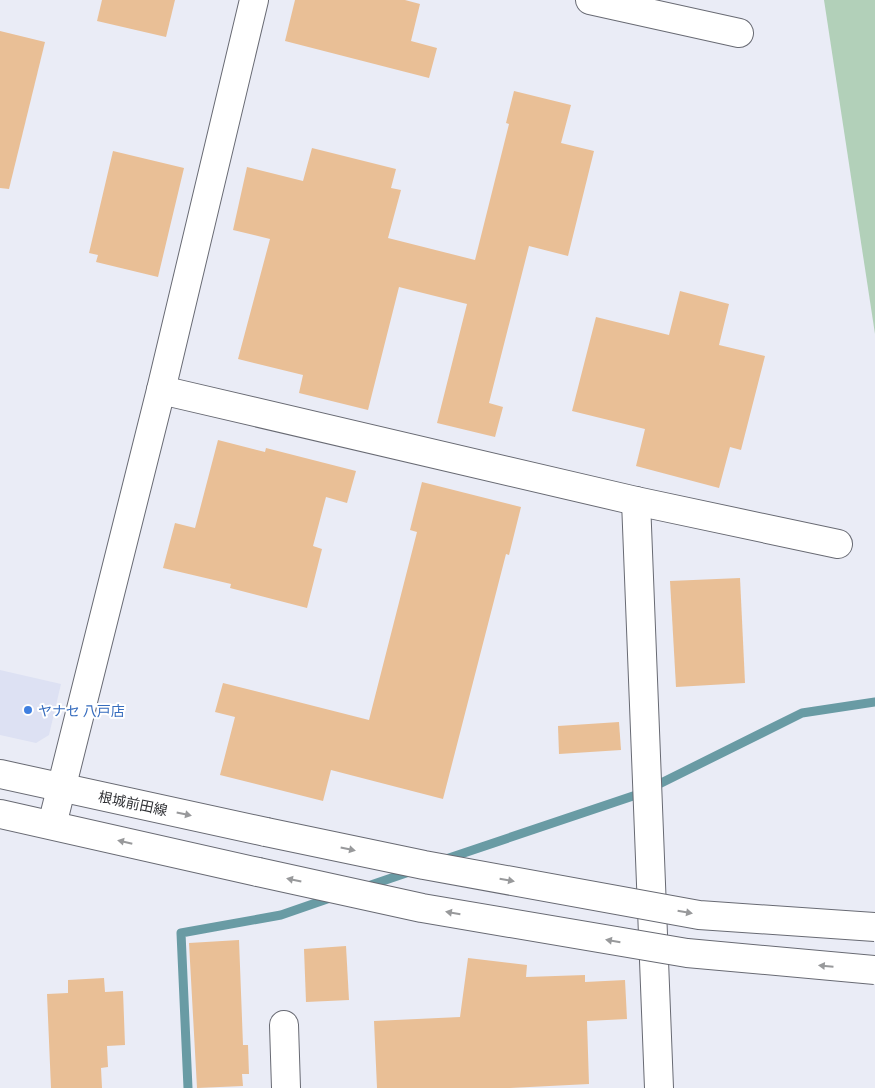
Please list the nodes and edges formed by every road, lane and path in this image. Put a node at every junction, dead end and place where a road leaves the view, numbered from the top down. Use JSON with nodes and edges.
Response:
{"nodes":[{"id":1,"x":254,"y":0,"type":"edge"},
{"id":2,"x":590,"y":0,"type":"edge"},
{"id":3,"x":624,"y":4,"type":"edge"},
{"id":4,"x":739,"y":32,"type":"dead end"},
{"id":5,"x":161,"y":390,"type":"junction"},
{"id":6,"x":636,"y":501,"type":"junction"},
{"id":7,"x":838,"y":544,"type":"dead end"},
{"id":8,"x":0,"y":774,"type":"edge"},
{"id":9,"x":62,"y":788,"type":"junction"},
{"id":10,"x":0,"y":814,"type":"edge"},
{"id":11,"x":52,"y":825,"type":"junction"},
{"id":12,"x":875,"y":927,"type":"edge"},
{"id":13,"x":875,"y":970,"type":"edge"},
{"id":14,"x":284,"y":1025,"type":"dead end"},
{"id":15,"x":286,"y":1088,"type":"edge"},
{"id":16,"x":660,"y":1088,"type":"edge"}],
"edges":[{"from":1,"to":5,"type":"street"},
{"from":2,"to":3,"type":"street"},
{"from":3,"to":4,"type":"street"},
{"from":5,"to":6,"type":"street"},
{"from":5,"to":9,"type":"street"},
{"from":6,"to":7,"type":"street"},
{"from":6,"to":16,"type":"street"},
{"from":8,"to":9,"type":"street","name":"根城前田線"},
{"from":9,"to":11,"type":"street"},
{"from":9,"to":12,"type":"street","name":"根城前田線","one_way":true,"bridge":true},
{"from":10,"to":11,"type":"street"},
{"from":13,"to":11,"type":"street","one_way":true,"bridge":true},
{"from":14,"to":15,"type":"street"}]}
